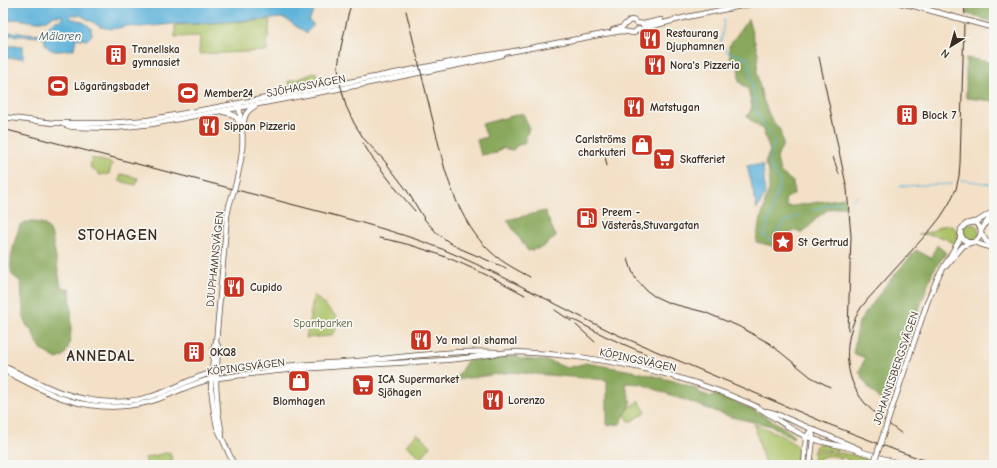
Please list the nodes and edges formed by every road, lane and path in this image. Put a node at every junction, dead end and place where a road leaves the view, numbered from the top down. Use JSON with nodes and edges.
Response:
{"nodes":[{"id":1,"x":756,"y":3,"type":"edge"},
{"id":2,"x":900,"y":3,"type":"edge"},
{"id":3,"x":687,"y":16,"type":"junction"},
{"id":4,"x":637,"y":23,"type":"junction"},
{"id":5,"x":626,"y":24,"type":"junction"},
{"id":6,"x":994,"y":28,"type":"edge"},
{"id":7,"x":638,"y":30,"type":"junction"},
{"id":8,"x":628,"y":32,"type":"junction"},
{"id":9,"x":604,"y":34,"type":"junction"},
{"id":10,"x":294,"y":95,"type":"junction"},
{"id":11,"x":259,"y":104,"type":"junction"},
{"id":12,"x":239,"y":105,"type":"junction"},
{"id":13,"x":214,"y":112,"type":"junction"},
{"id":14,"x":3,"y":116,"type":"edge"},
{"id":15,"x":173,"y":120,"type":"junction"},
{"id":16,"x":139,"y":121,"type":"junction"},
{"id":17,"x":57,"y":123,"type":"junction"},
{"id":18,"x":127,"y":127,"type":"junction"},
{"id":19,"x":242,"y":132,"type":"junction"},
{"id":20,"x":994,"y":212,"type":"edge"},
{"id":21,"x":973,"y":222,"type":"junction"},
{"id":22,"x":981,"y":232,"type":"junction"},
{"id":23,"x":961,"y":234,"type":"junction"},
{"id":24,"x":973,"y":242,"type":"junction"},
{"id":25,"x":994,"y":247,"type":"edge"},
{"id":26,"x":938,"y":277,"type":"junction"},
{"id":27,"x":216,"y":343,"type":"junction"},
{"id":28,"x":502,"y":353,"type":"junction"},
{"id":29,"x":217,"y":360,"type":"junction"},
{"id":30,"x":3,"y":366,"type":"edge"},
{"id":31,"x":243,"y":369,"type":"junction"},
{"id":32,"x":3,"y":370,"type":"edge"},
{"id":33,"x":224,"y":371,"type":"junction"},
{"id":34,"x":214,"y":376,"type":"junction"},
{"id":35,"x":225,"y":377,"type":"junction"},
{"id":36,"x":216,"y":391,"type":"junction"},
{"id":37,"x":764,"y":411,"type":"junction"},
{"id":38,"x":812,"y":429,"type":"junction"},
{"id":39,"x":793,"y":430,"type":"junction"},
{"id":40,"x":222,"y":435,"type":"junction"},
{"id":41,"x":806,"y":437,"type":"junction"},
{"id":42,"x":813,"y":439,"type":"junction"},
{"id":43,"x":821,"y":442,"type":"junction"},
{"id":44,"x":805,"y":446,"type":"junction"},
{"id":45,"x":812,"y":448,"type":"junction"},
{"id":46,"x":873,"y":454,"type":"junction"},
{"id":47,"x":873,"y":464,"type":"edge"},
{"id":48,"x":234,"y":465,"type":"edge"},
{"id":49,"x":804,"y":465,"type":"edge"},
{"id":50,"x":810,"y":465,"type":"edge"},
{"id":51,"x":904,"y":465,"type":"edge"}],
"edges":[{"from":1,"to":3,"type":"main road","name":"SJÖHAGSVÄGEN"},
{"from":2,"to":6,"type":"main road"},
{"from":3,"to":4,"type":"main road","name":"SJÖHAGSVÄGEN"},
{"from":3,"to":7,"type":"main road","name":"SJÖHAGSVÄGEN"},
{"from":4,"to":5,"type":"main road","name":"SJÖHAGSVÄGEN"},
{"from":4,"to":7,"type":"main road"},
{"from":5,"to":8,"type":"main road"},
{"from":5,"to":9,"type":"main road","name":"SJÖHAGSVÄGEN"},
{"from":7,"to":8,"type":"main road","name":"SJÖHAGSVÄGEN"},
{"from":8,"to":9,"type":"main road","name":"SJÖHAGSVÄGEN"},
{"from":9,"to":10,"type":"main road","name":"SJÖHAGSVÄGEN"},
{"from":10,"to":11,"type":"main road","name":"SJÖHAGSVÄGEN"},
{"from":10,"to":12,"type":"main road","name":"SJÖHAGSVÄGEN"},
{"from":11,"to":12,"type":"main road","name":"SJÖHAGSVÄGEN"},
{"from":11,"to":19,"type":"main road"},
{"from":12,"to":13,"type":"main road","name":"SJÖHAGSVÄGEN"},
{"from":12,"to":16,"type":"main road","name":"SJÖHAGSVÄGEN"},
{"from":12,"to":19,"type":"main road","name":"DJUPHAMNSVÄGEN"},
{"from":13,"to":15,"type":"main road","name":"SJÖHAGSVÄGEN"},
{"from":13,"to":19,"type":"main road"},
{"from":14,"to":17,"type":"main road","name":"SJÖHAGSVÄGEN"},
{"from":15,"to":16,"type":"main road"},
{"from":15,"to":18,"type":"main road","name":"SJÖHAGSVÄGEN"},
{"from":16,"to":17,"type":"main road","name":"SJÖHAGSVÄGEN"},
{"from":16,"to":18,"type":"main road"},
{"from":17,"to":18,"type":"main road","name":"SJÖHAGSVÄGEN"},
{"from":19,"to":27,"type":"main road","name":"DJUPHAMNSVÄGEN","bridge":true},
{"from":20,"to":21,"type":"main road"},
{"from":20,"to":22,"type":"main road"},
{"from":21,"to":22,"type":"main road"},
{"from":21,"to":23,"type":"main road"},
{"from":22,"to":24,"type":"main road"},
{"from":22,"to":25,"type":"main road"},
{"from":23,"to":24,"type":"main road"},
{"from":23,"to":26,"type":"main road","name":"JOHANNISBERGSVÄGEN"},
{"from":24,"to":25,"type":"main road"},
{"from":24,"to":26,"type":"main road","name":"JOHANNISBERGSVÄGEN"},
{"from":26,"to":47,"type":"main road","name":"JOHANNISBERGSVÄGEN","bridge":true},
{"from":27,"to":29,"type":"main road","name":"DJUPHAMNSVÄGEN"},
{"from":27,"to":34,"type":"main road","name":"DJUPHAMNSVÄGEN"},
{"from":28,"to":31,"type":"main road","name":"KÖPINGSVÄGEN"},
{"from":28,"to":35,"type":"main road","name":"KÖPINGSVÄGEN"},
{"from":28,"to":37,"type":"main road","name":"KÖPINGSVÄGEN"},
{"from":29,"to":33,"type":"main road"},
{"from":29,"to":34,"type":"main road","name":"DJUPHAMNSVÄGEN"},
{"from":30,"to":34,"type":"main road","name":"KÖPINGSVÄGEN"},
{"from":31,"to":33,"type":"main road","name":"KÖPINGSVÄGEN"},
{"from":31,"to":34,"type":"main road"},
{"from":32,"to":34,"type":"main road"},
{"from":33,"to":34,"type":"main road","name":"KÖPINGSVÄGEN"},
{"from":34,"to":35,"type":"main road","name":"KÖPINGSVÄGEN"},
{"from":34,"to":36,"type":"main road"},
{"from":34,"to":40,"type":"main road"},
{"from":35,"to":36,"type":"main road"},
{"from":36,"to":40,"type":"main road"},
{"from":37,"to":38,"type":"main road","name":"KÖPINGSVÄGEN"},
{"from":37,"to":39,"type":"main road","name":"KÖPINGSVÄGEN"},
{"from":38,"to":41,"type":"main road"},
{"from":38,"to":42,"type":"main road"},
{"from":38,"to":46,"type":"main road","name":"KÖPINGSVÄGEN"},
{"from":39,"to":41,"type":"main road","name":"KÖPINGSVÄGEN"},
{"from":39,"to":44,"type":"main road"},
{"from":40,"to":48,"type":"main road"},
{"from":41,"to":42,"type":"main road","name":"KÖPINGSVÄGEN"},
{"from":41,"to":44,"type":"main road"},
{"from":42,"to":43,"type":"main road","name":"KÖPINGSVÄGEN"},
{"from":42,"to":45,"type":"main road"},
{"from":43,"to":45,"type":"main road"},
{"from":43,"to":46,"type":"main road","name":"KÖPINGSVÄGEN"},
{"from":44,"to":49,"type":"main road"},
{"from":45,"to":50,"type":"main road"},
{"from":46,"to":51,"type":"main road","name":"KÖPINGSVÄGEN"},
{"from":49,"to":50,"type":"main road"}]}
